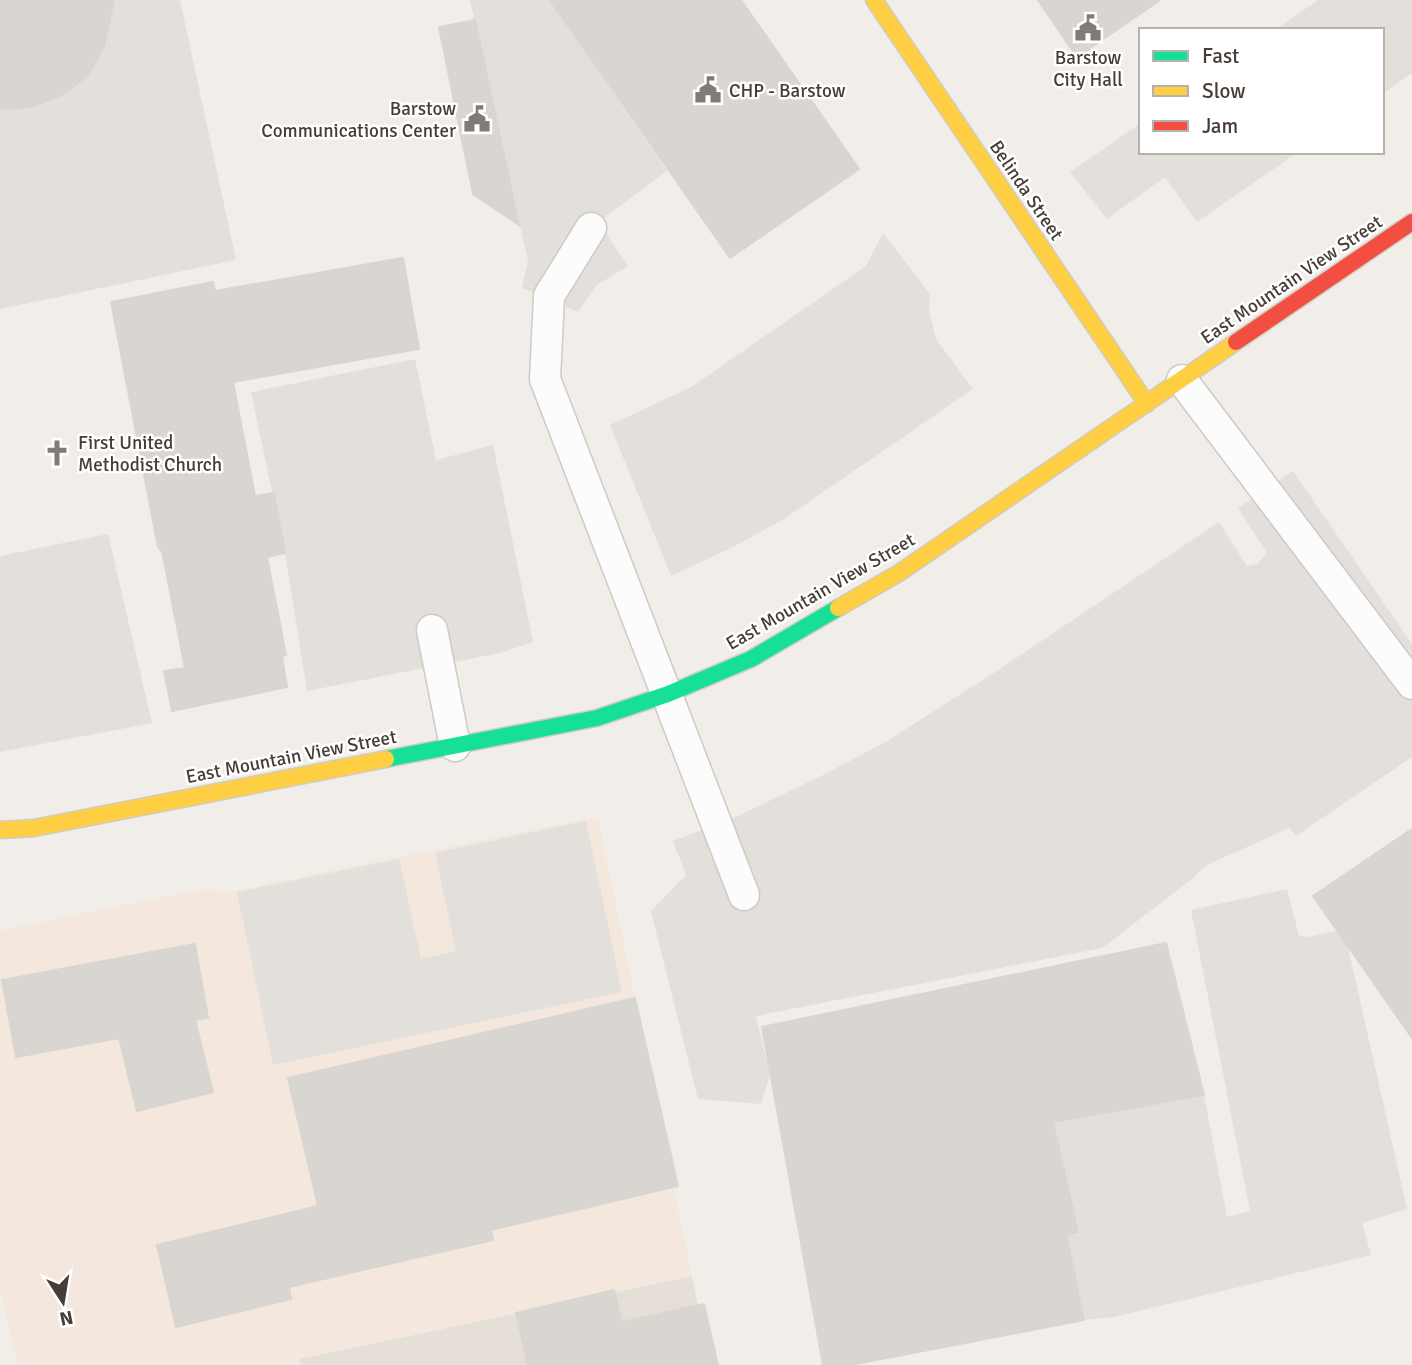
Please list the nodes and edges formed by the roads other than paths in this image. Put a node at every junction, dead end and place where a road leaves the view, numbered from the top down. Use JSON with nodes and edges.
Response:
{"nodes":[{"id":1,"x":874,"y":0,"type":"edge"},
{"id":2,"x":1412,"y":222,"type":"edge"},
{"id":3,"x":591,"y":228,"type":"dead end"},
{"id":4,"x":1182,"y":380,"type":"junction"},
{"id":5,"x":1147,"y":404,"type":"junction"},
{"id":6,"x":432,"y":630,"type":"dead end"},
{"id":7,"x":1412,"y":684,"type":"edge"},
{"id":8,"x":668,"y":694,"type":"junction"},
{"id":9,"x":455,"y":746,"type":"junction"},
{"id":10,"x":0,"y":830,"type":"edge"},
{"id":11,"x":744,"y":894,"type":"dead end"}],
"edges":[{"from":1,"to":5,"type":"street","name":"Belinda Street"},
{"from":2,"to":4,"type":"street","name":"East Mountain View Street"},
{"from":3,"to":8,"type":"lane"},
{"from":4,"to":5,"type":"street","name":"East Mountain View Street"},
{"from":4,"to":7,"type":"lane"},
{"from":5,"to":8,"type":"street","name":"East Mountain View Street"},
{"from":6,"to":9,"type":"lane"},
{"from":8,"to":9,"type":"street","name":"East Mountain View Street"},
{"from":8,"to":11,"type":"lane"},
{"from":9,"to":10,"type":"street","name":"East Mountain View Street"}]}
